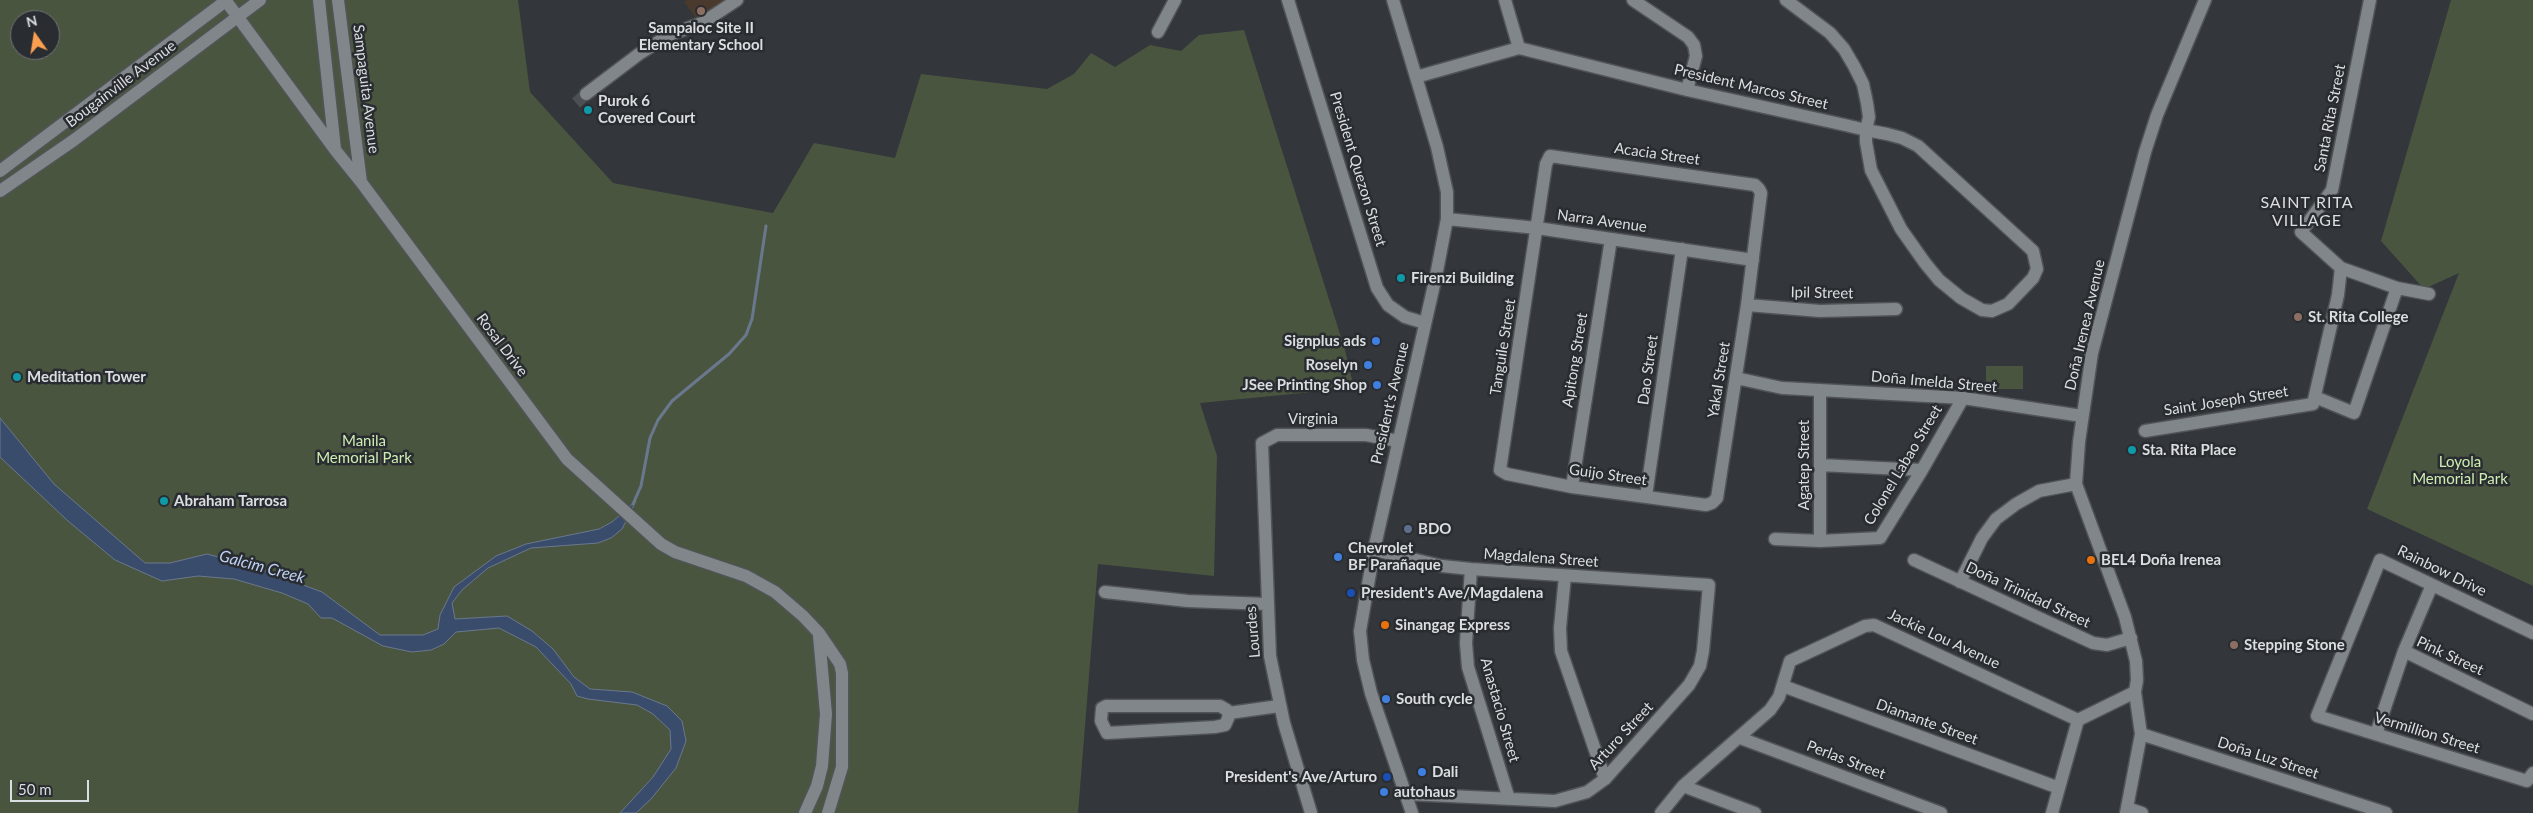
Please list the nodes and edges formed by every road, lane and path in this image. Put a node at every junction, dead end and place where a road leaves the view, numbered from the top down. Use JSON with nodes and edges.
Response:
{"nodes":[{"id":1,"x":227,"y":0,"type":"edge"},
{"id":2,"x":260,"y":0,"type":"edge"},
{"id":3,"x":319,"y":0,"type":"edge"},
{"id":4,"x":338,"y":0,"type":"edge"},
{"id":5,"x":737,"y":0,"type":"edge"},
{"id":6,"x":1175,"y":0,"type":"edge"},
{"id":7,"x":1288,"y":0,"type":"edge"},
{"id":8,"x":1394,"y":0,"type":"edge"},
{"id":9,"x":1505,"y":0,"type":"edge"},
{"id":10,"x":1633,"y":0,"type":"edge"},
{"id":11,"x":1786,"y":0,"type":"edge"},
{"id":12,"x":2205,"y":0,"type":"edge"},
{"id":13,"x":2370,"y":0,"type":"edge"},
{"id":14,"x":237,"y":17,"type":"junction"},
{"id":15,"x":1158,"y":32,"type":"dead end"},
{"id":16,"x":1519,"y":48,"type":"junction"},
{"id":17,"x":1416,"y":77,"type":"junction"},
{"id":18,"x":1688,"y":90,"type":"junction"},
{"id":19,"x":586,"y":94,"type":"tunnel mouth"},
{"id":20,"x":1866,"y":130,"type":"junction"},
{"id":21,"x":336,"y":151,"type":"junction"},
{"id":22,"x":0,"y":171,"type":"edge"},
{"id":23,"x":361,"y":182,"type":"junction"},
{"id":24,"x":0,"y":191,"type":"edge"},
{"id":25,"x":1447,"y":219,"type":"junction"},
{"id":26,"x":1537,"y":228,"type":"junction"},
{"id":27,"x":1611,"y":238,"type":"junction"},
{"id":28,"x":1682,"y":249,"type":"junction"},
{"id":29,"x":1753,"y":260,"type":"junction"},
{"id":30,"x":2341,"y":268,"type":"junction"},
{"id":31,"x":2397,"y":288,"type":"junction"},
{"id":32,"x":2429,"y":294,"type":"dead end"},
{"id":33,"x":1748,"y":305,"type":"junction"},
{"id":34,"x":1896,"y":309,"type":"dead end"},
{"id":35,"x":1425,"y":323,"type":"junction"},
{"id":36,"x":1736,"y":378,"type":"junction"},
{"id":37,"x":1820,"y":390,"type":"junction"},
{"id":38,"x":1963,"y":398,"type":"junction"},
{"id":39,"x":2314,"y":401,"type":"junction"},
{"id":40,"x":2082,"y":416,"type":"junction"},
{"id":41,"x":2144,"y":430,"type":"dead end"},
{"id":42,"x":1398,"y":441,"type":"junction"},
{"id":43,"x":1262,"y":443,"type":"joint"},
{"id":44,"x":1820,"y":466,"type":"junction"},
{"id":45,"x":1500,"y":470,"type":"joint"},
{"id":46,"x":1922,"y":470,"type":"junction"},
{"id":47,"x":2076,"y":484,"type":"junction"},
{"id":48,"x":1572,"y":487,"type":"junction"},
{"id":49,"x":1646,"y":496,"type":"junction"},
{"id":50,"x":1712,"y":503,"type":"joint"},
{"id":51,"x":1775,"y":539,"type":"dead end"},
{"id":52,"x":1820,"y":541,"type":"junction"},
{"id":53,"x":1374,"y":550,"type":"junction"},
{"id":54,"x":1914,"y":560,"type":"dead end"},
{"id":55,"x":1471,"y":570,"type":"junction"},
{"id":56,"x":1565,"y":576,"type":"junction"},
{"id":57,"x":1960,"y":582,"type":"junction"},
{"id":58,"x":2432,"y":584,"type":"junction"},
{"id":59,"x":1709,"y":585,"type":"joint"},
{"id":60,"x":1105,"y":592,"type":"dead end"},
{"id":61,"x":1267,"y":604,"type":"junction"},
{"id":62,"x":2533,"y":633,"type":"edge"},
{"id":63,"x":2131,"y":638,"type":"junction"},
{"id":64,"x":2404,"y":651,"type":"junction"},
{"id":65,"x":828,"y":655,"type":"junction"},
{"id":66,"x":1784,"y":686,"type":"junction"},
{"id":67,"x":2135,"y":692,"type":"junction"},
{"id":68,"x":1280,"y":706,"type":"junction"},
{"id":69,"x":1229,"y":713,"type":"junction"},
{"id":70,"x":2533,"y":714,"type":"edge"},
{"id":71,"x":2317,"y":716,"type":"joint"},
{"id":72,"x":2078,"y":720,"type":"junction"},
{"id":73,"x":2141,"y":734,"type":"junction"},
{"id":74,"x":2376,"y":734,"type":"junction"},
{"id":75,"x":1740,"y":738,"type":"junction"},
{"id":76,"x":2530,"y":777,"type":"edge"},
{"id":77,"x":1605,"y":779,"type":"junction"},
{"id":78,"x":1683,"y":786,"type":"junction"},
{"id":79,"x":2059,"y":788,"type":"junction"},
{"id":80,"x":1406,"y":794,"type":"junction"},
{"id":81,"x":1510,"y":799,"type":"junction"},
{"id":82,"x":2126,"y":811,"type":"edge"},
{"id":83,"x":805,"y":813,"type":"edge"},
{"id":84,"x":828,"y":813,"type":"edge"},
{"id":85,"x":1312,"y":813,"type":"edge"},
{"id":86,"x":1412,"y":813,"type":"edge"},
{"id":87,"x":1661,"y":813,"type":"edge"},
{"id":88,"x":1755,"y":813,"type":"edge"},
{"id":89,"x":1940,"y":813,"type":"edge"},
{"id":90,"x":2052,"y":813,"type":"edge"},
{"id":91,"x":2142,"y":813,"type":"edge"},
{"id":92,"x":2386,"y":813,"type":"edge"}],
"edges":[{"from":1,"to":14,"type":"street","name":"Rosal Drive"},
{"from":1,"to":22,"type":"street","name":"Bougainville Avenue"},
{"from":2,"to":14,"type":"street","name":"Bougainville Avenue"},
{"from":3,"to":21,"type":"street"},
{"from":4,"to":23,"type":"street","name":"Sampaguita Avenue"},
{"from":5,"to":19,"type":"street"},
{"from":6,"to":15,"type":"street"},
{"from":7,"to":35,"type":"street","name":"President Quezon Street"},
{"from":8,"to":17,"type":"street","name":"President's Avenue"},
{"from":9,"to":16,"type":"street"},
{"from":10,"to":18,"type":"street"},
{"from":11,"to":20,"type":"street"},
{"from":12,"to":40,"type":"street","name":"Doña Irenea Avenue"},
{"from":13,"to":30,"type":"street","name":"Santa Rita Street"},
{"from":14,"to":21,"type":"street","name":"Rosal Drive"},
{"from":14,"to":24,"type":"street","name":"Bougainville Avenue"},
{"from":16,"to":17,"type":"street","name":"President Marcos Street"},
{"from":16,"to":18,"type":"street","name":"President Marcos Street"},
{"from":17,"to":25,"type":"street","name":"President's Avenue"},
{"from":18,"to":20,"type":"street","name":"President Marcos Street"},
{"from":20,"to":20,"type":"street","name":"President Marcos Street"},
{"from":21,"to":23,"type":"street","name":"Rosal Drive"},
{"from":23,"to":65,"type":"street","name":"Rosal Drive"},
{"from":25,"to":26,"type":"street","name":"Narra Avenue"},
{"from":25,"to":35,"type":"street","name":"President's Avenue"},
{"from":26,"to":27,"type":"street","name":"Narra Avenue"},
{"from":26,"to":29,"type":"street","name":"Acacia Street"},
{"from":26,"to":45,"type":"street","name":"Tanguile Street"},
{"from":27,"to":28,"type":"street","name":"Narra Avenue"},
{"from":27,"to":48,"type":"street","name":"Apitong Street"},
{"from":28,"to":29,"type":"street","name":"Narra Avenue"},
{"from":28,"to":49,"type":"street","name":"Dao Street"},
{"from":29,"to":33,"type":"street","name":"Yakal Street"},
{"from":30,"to":31,"type":"street"},
{"from":30,"to":39,"type":"street"},
{"from":31,"to":32,"type":"street"},
{"from":31,"to":39,"type":"street"},
{"from":33,"to":34,"type":"street","name":"Ipil Street"},
{"from":33,"to":36,"type":"street","name":"Yakal Street"},
{"from":35,"to":42,"type":"street","name":"President's Avenue"},
{"from":36,"to":37,"type":"street","name":"Doña Imelda Street"},
{"from":36,"to":50,"type":"street","name":"Yakal Street"},
{"from":37,"to":38,"type":"street","name":"Doña Imelda Street"},
{"from":37,"to":44,"type":"street","name":"Agatep Street"},
{"from":38,"to":40,"type":"street","name":"Doña Imelda Street"},
{"from":38,"to":46,"type":"street","name":"Colonel Labao Street"},
{"from":39,"to":41,"type":"street","name":"Saint Joseph Street"},
{"from":40,"to":47,"type":"street","name":"Doña Irenea Avenue"},
{"from":42,"to":43,"type":"street","name":"Virginia"},
{"from":42,"to":53,"type":"street","name":"President's Avenue"},
{"from":43,"to":61,"type":"street","name":"Lourdes"},
{"from":44,"to":46,"type":"street"},
{"from":44,"to":52,"type":"street","name":"Agatep Street"},
{"from":45,"to":48,"type":"street","name":"Guijo Street"},
{"from":46,"to":52,"type":"street","name":"Colonel Labao Street"},
{"from":47,"to":57,"type":"street"},
{"from":47,"to":63,"type":"street","name":"Doña Irenea Avenue"},
{"from":48,"to":49,"type":"street","name":"Guijo Street"},
{"from":49,"to":50,"type":"street","name":"Guijo Street"},
{"from":51,"to":52,"type":"street","name":"Colonel Labao Street"},
{"from":53,"to":55,"type":"street","name":"Magdalena Street"},
{"from":53,"to":80,"type":"street","name":"President's Avenue"},
{"from":54,"to":57,"type":"street","name":"Doña Trinidad Street"},
{"from":55,"to":56,"type":"street","name":"Magdalena Street"},
{"from":55,"to":81,"type":"street","name":"Anastacio Street"},
{"from":56,"to":59,"type":"street","name":"Magdalena Street"},
{"from":56,"to":77,"type":"street"},
{"from":57,"to":63,"type":"street","name":"Doña Trinidad Street"},
{"from":58,"to":62,"type":"street","name":"Rainbow Drive"},
{"from":58,"to":64,"type":"street"},
{"from":58,"to":71,"type":"street","name":"Rainbow Drive"},
{"from":59,"to":77,"type":"street","name":"Arturo Street"},
{"from":60,"to":61,"type":"street"},
{"from":61,"to":68,"type":"street","name":"Lourdes"},
{"from":63,"to":67,"type":"street","name":"Doña Irenea Avenue"},
{"from":64,"to":70,"type":"street","name":"Pink Street"},
{"from":64,"to":74,"type":"street","name":"Pink Street"},
{"from":65,"to":83,"type":"street"},
{"from":65,"to":84,"type":"street"},
{"from":66,"to":72,"type":"street","name":"Jackie Lou Avenue"},
{"from":66,"to":75,"type":"street","name":"Jackie Lou Avenue"},
{"from":66,"to":79,"type":"street","name":"Diamante Street"},
{"from":67,"to":72,"type":"street"},
{"from":67,"to":73,"type":"street","name":"Doña Irenea Avenue"},
{"from":68,"to":69,"type":"street"},
{"from":68,"to":85,"type":"street","name":"Lourdes"},
{"from":69,"to":69,"type":"street"},
{"from":71,"to":74,"type":"street","name":"Vermillion Street"},
{"from":72,"to":79,"type":"street"},
{"from":73,"to":82,"type":"street","name":"Doña Irenea Avenue"},
{"from":73,"to":92,"type":"street","name":"Doña Luz Street"},
{"from":74,"to":76,"type":"street","name":"Vermillion Street"},
{"from":75,"to":78,"type":"street","name":"Jackie Lou Avenue"},
{"from":75,"to":89,"type":"street","name":"Perlas Street"},
{"from":77,"to":81,"type":"street","name":"Arturo Street"},
{"from":78,"to":87,"type":"street","name":"Jackie Lou Avenue"},
{"from":78,"to":88,"type":"street"},
{"from":79,"to":90,"type":"street"},
{"from":80,"to":81,"type":"street","name":"Arturo Street"},
{"from":80,"to":86,"type":"street","name":"President's Avenue"},
{"from":82,"to":91,"type":"street"}]}
